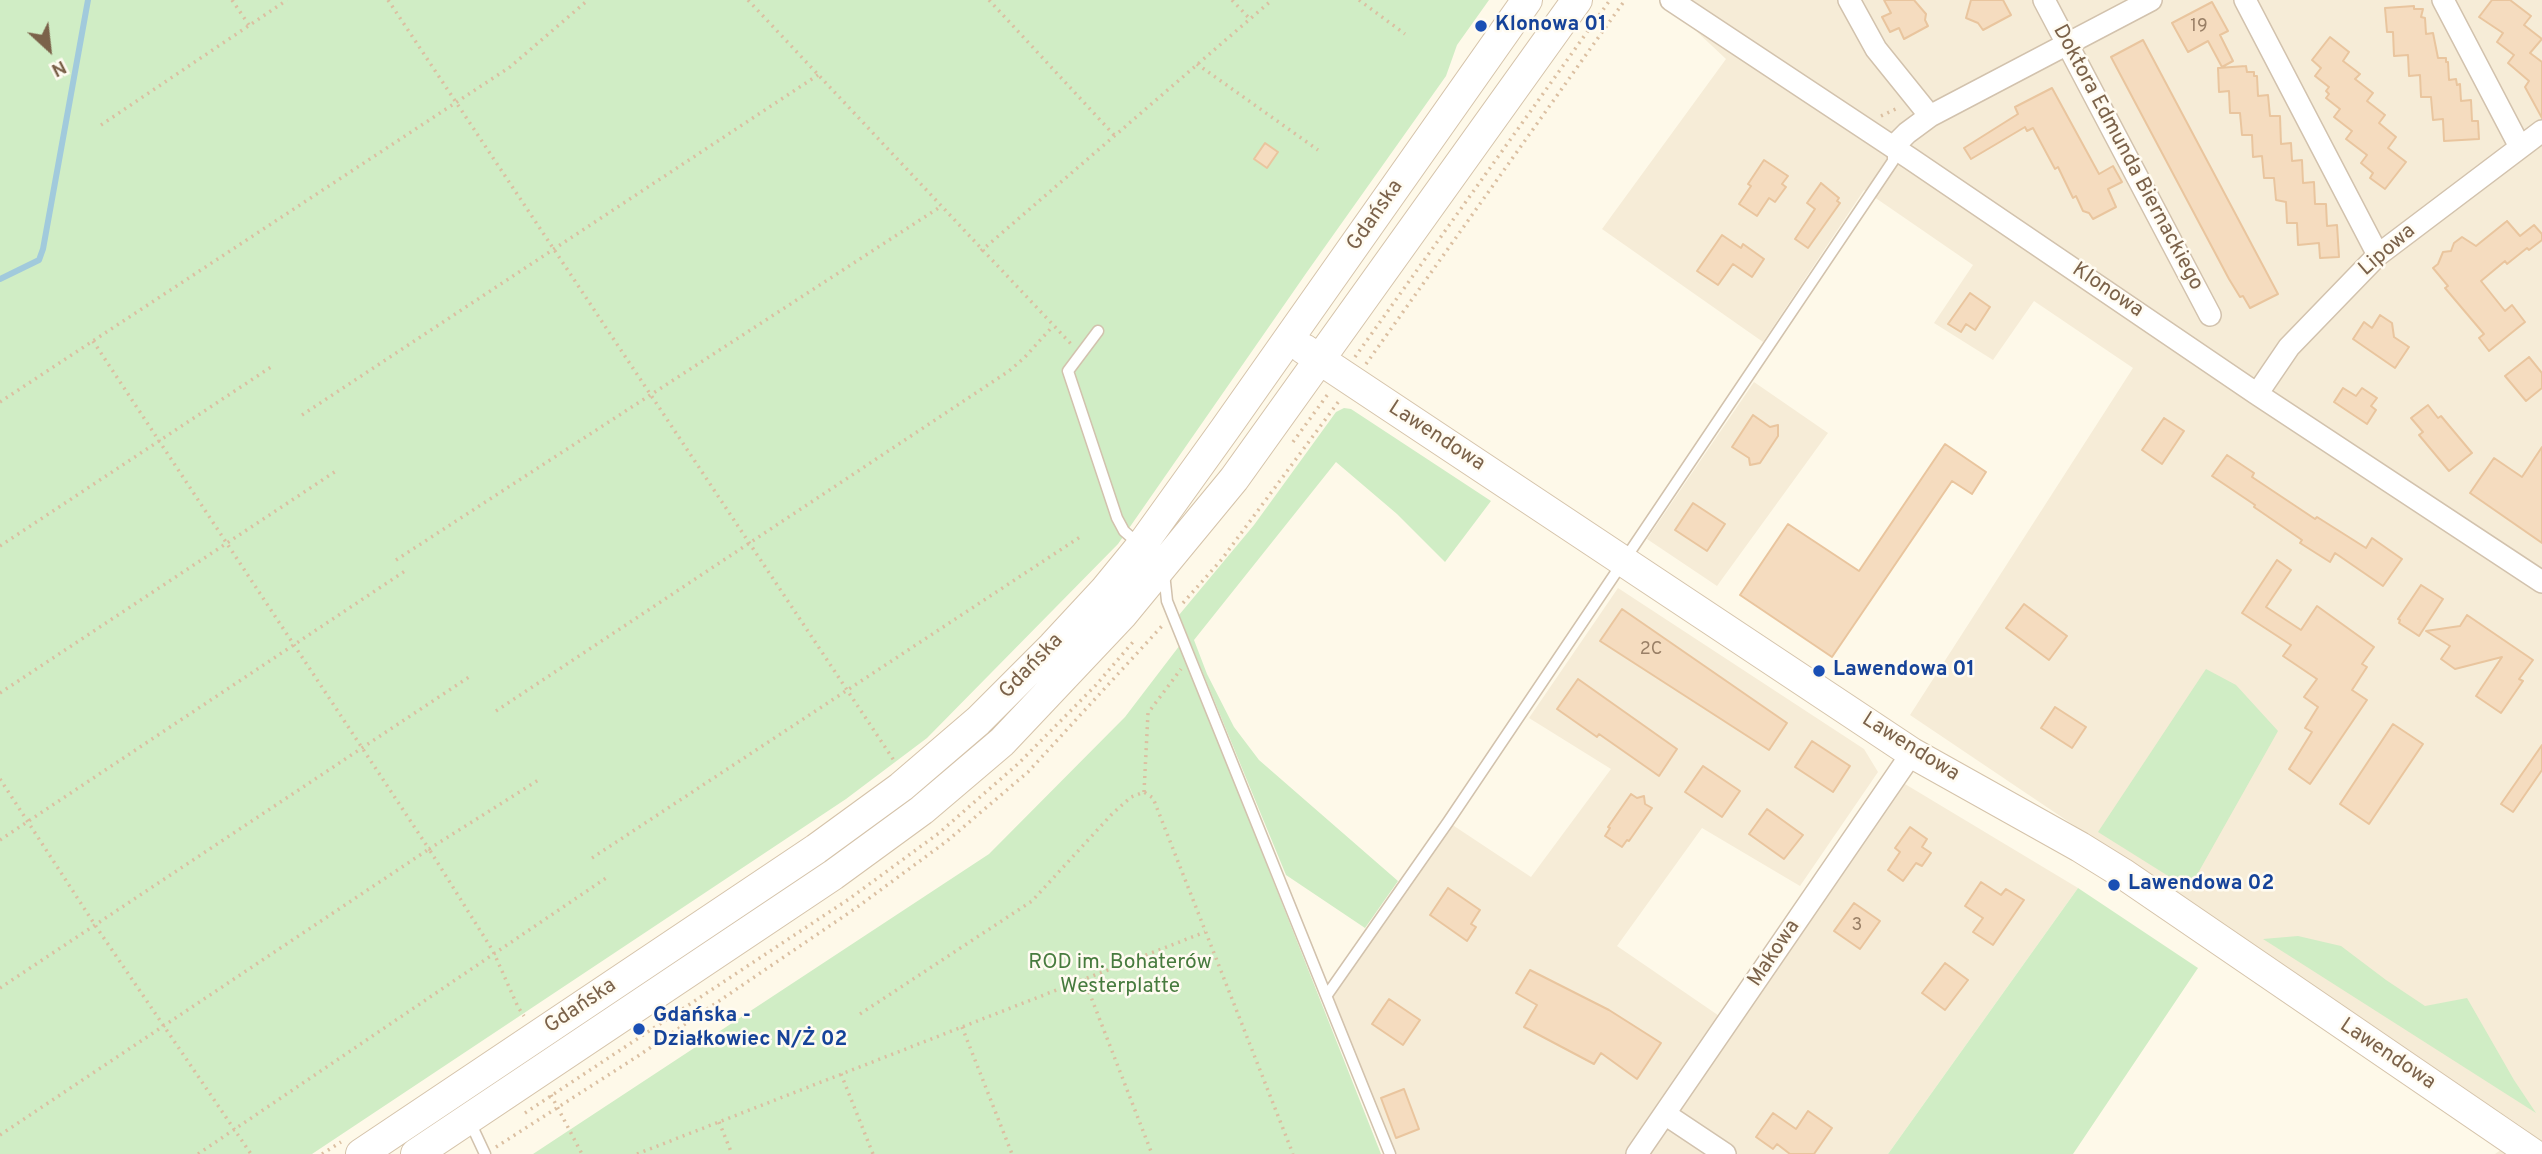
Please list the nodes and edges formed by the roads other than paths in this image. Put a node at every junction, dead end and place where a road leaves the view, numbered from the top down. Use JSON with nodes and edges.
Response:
{"nodes":[{"id":1,"x":1527,"y":0,"type":"edge"},
{"id":2,"x":1577,"y":0,"type":"edge"},
{"id":3,"x":1671,"y":0,"type":"edge"},
{"id":4,"x":1849,"y":0,"type":"edge"},
{"id":5,"x":2044,"y":0,"type":"edge"},
{"id":6,"x":2151,"y":0,"type":"edge"},
{"id":7,"x":2245,"y":0,"type":"edge"},
{"id":8,"x":2443,"y":0,"type":"edge"},
{"id":9,"x":2067,"y":44,"type":"junction"},
{"id":10,"x":1930,"y":116,"type":"junction"},
{"id":11,"x":2542,"y":131,"type":"edge"},
{"id":12,"x":1893,"y":147,"type":"junction"},
{"id":13,"x":2520,"y":147,"type":"junction"},
{"id":14,"x":2378,"y":255,"type":"junction"},
{"id":15,"x":2210,"y":315,"type":"dead end"},
{"id":16,"x":1098,"y":331,"type":"dead end"},
{"id":17,"x":1290,"y":338,"type":"junction"},
{"id":18,"x":1321,"y":360,"type":"junction"},
{"id":19,"x":2258,"y":394,"type":"junction"},
{"id":20,"x":1152,"y":556,"type":"junction"},
{"id":21,"x":1622,"y":560,"type":"junction"},
{"id":22,"x":2542,"y":582,"type":"edge"},
{"id":23,"x":1912,"y":753,"type":"junction"},
{"id":24,"x":1327,"y":995,"type":"junction"},
{"id":25,"x":460,"y":1107,"type":"junction"},
{"id":26,"x":1665,"y":1114,"type":"junction"},
{"id":27,"x":361,"y":1154,"type":"edge"},
{"id":28,"x":416,"y":1154,"type":"edge"},
{"id":29,"x":485,"y":1154,"type":"edge"},
{"id":30,"x":1390,"y":1154,"type":"edge"},
{"id":31,"x":1637,"y":1154,"type":"edge"},
{"id":32,"x":1725,"y":1154,"type":"edge"},
{"id":33,"x":2533,"y":1154,"type":"edge"}],
"edges":[{"from":1,"to":17,"type":"main road","name":"Gdańska"},
{"from":2,"to":18,"type":"main road","name":"Gdańska"},
{"from":3,"to":12,"type":"street","name":"Klonowa"},
{"from":4,"to":10,"type":"street"},
{"from":5,"to":9,"type":"street","name":"Doktora Edmunda Biernackiego"},
{"from":6,"to":9,"type":"street"},
{"from":7,"to":14,"type":"street"},
{"from":8,"to":13,"type":"street"},
{"from":9,"to":10,"type":"street"},
{"from":9,"to":15,"type":"street","name":"Doktora Edmunda Biernackiego"},
{"from":10,"to":12,"type":"street"},
{"from":11,"to":13,"type":"street","name":"Lipowa"},
{"from":12,"to":19,"type":"street","name":"Klonowa"},
{"from":12,"to":21,"type":"lane"},
{"from":13,"to":14,"type":"street","name":"Lipowa"},
{"from":14,"to":19,"type":"street","name":"Lipowa"},
{"from":16,"to":20,"type":"lane"},
{"from":17,"to":18,"type":"main road","name":"Lawendowa"},
{"from":17,"to":20,"type":"main road","name":"Gdańska"},
{"from":18,"to":20,"type":"main road","name":"Gdańska"},
{"from":18,"to":21,"type":"main road","name":"Lawendowa"},
{"from":19,"to":22,"type":"street","name":"Klonowa"},
{"from":20,"to":24,"type":"lane"},
{"from":20,"to":25,"type":"main road","name":"Gdańska"},
{"from":20,"to":25,"type":"main road","name":"Gdańska"},
{"from":21,"to":23,"type":"main road","name":"Lawendowa"},
{"from":21,"to":24,"type":"lane"},
{"from":23,"to":26,"type":"street","name":"Makowa"},
{"from":23,"to":33,"type":"main road","name":"Lawendowa"},
{"from":24,"to":30,"type":"lane"},
{"from":25,"to":27,"type":"main road","name":"Gdańska"},
{"from":25,"to":28,"type":"main road","name":"Gdańska"},
{"from":25,"to":29,"type":"lane"},
{"from":26,"to":31,"type":"street","name":"Makowa"},
{"from":26,"to":32,"type":"street"}]}
